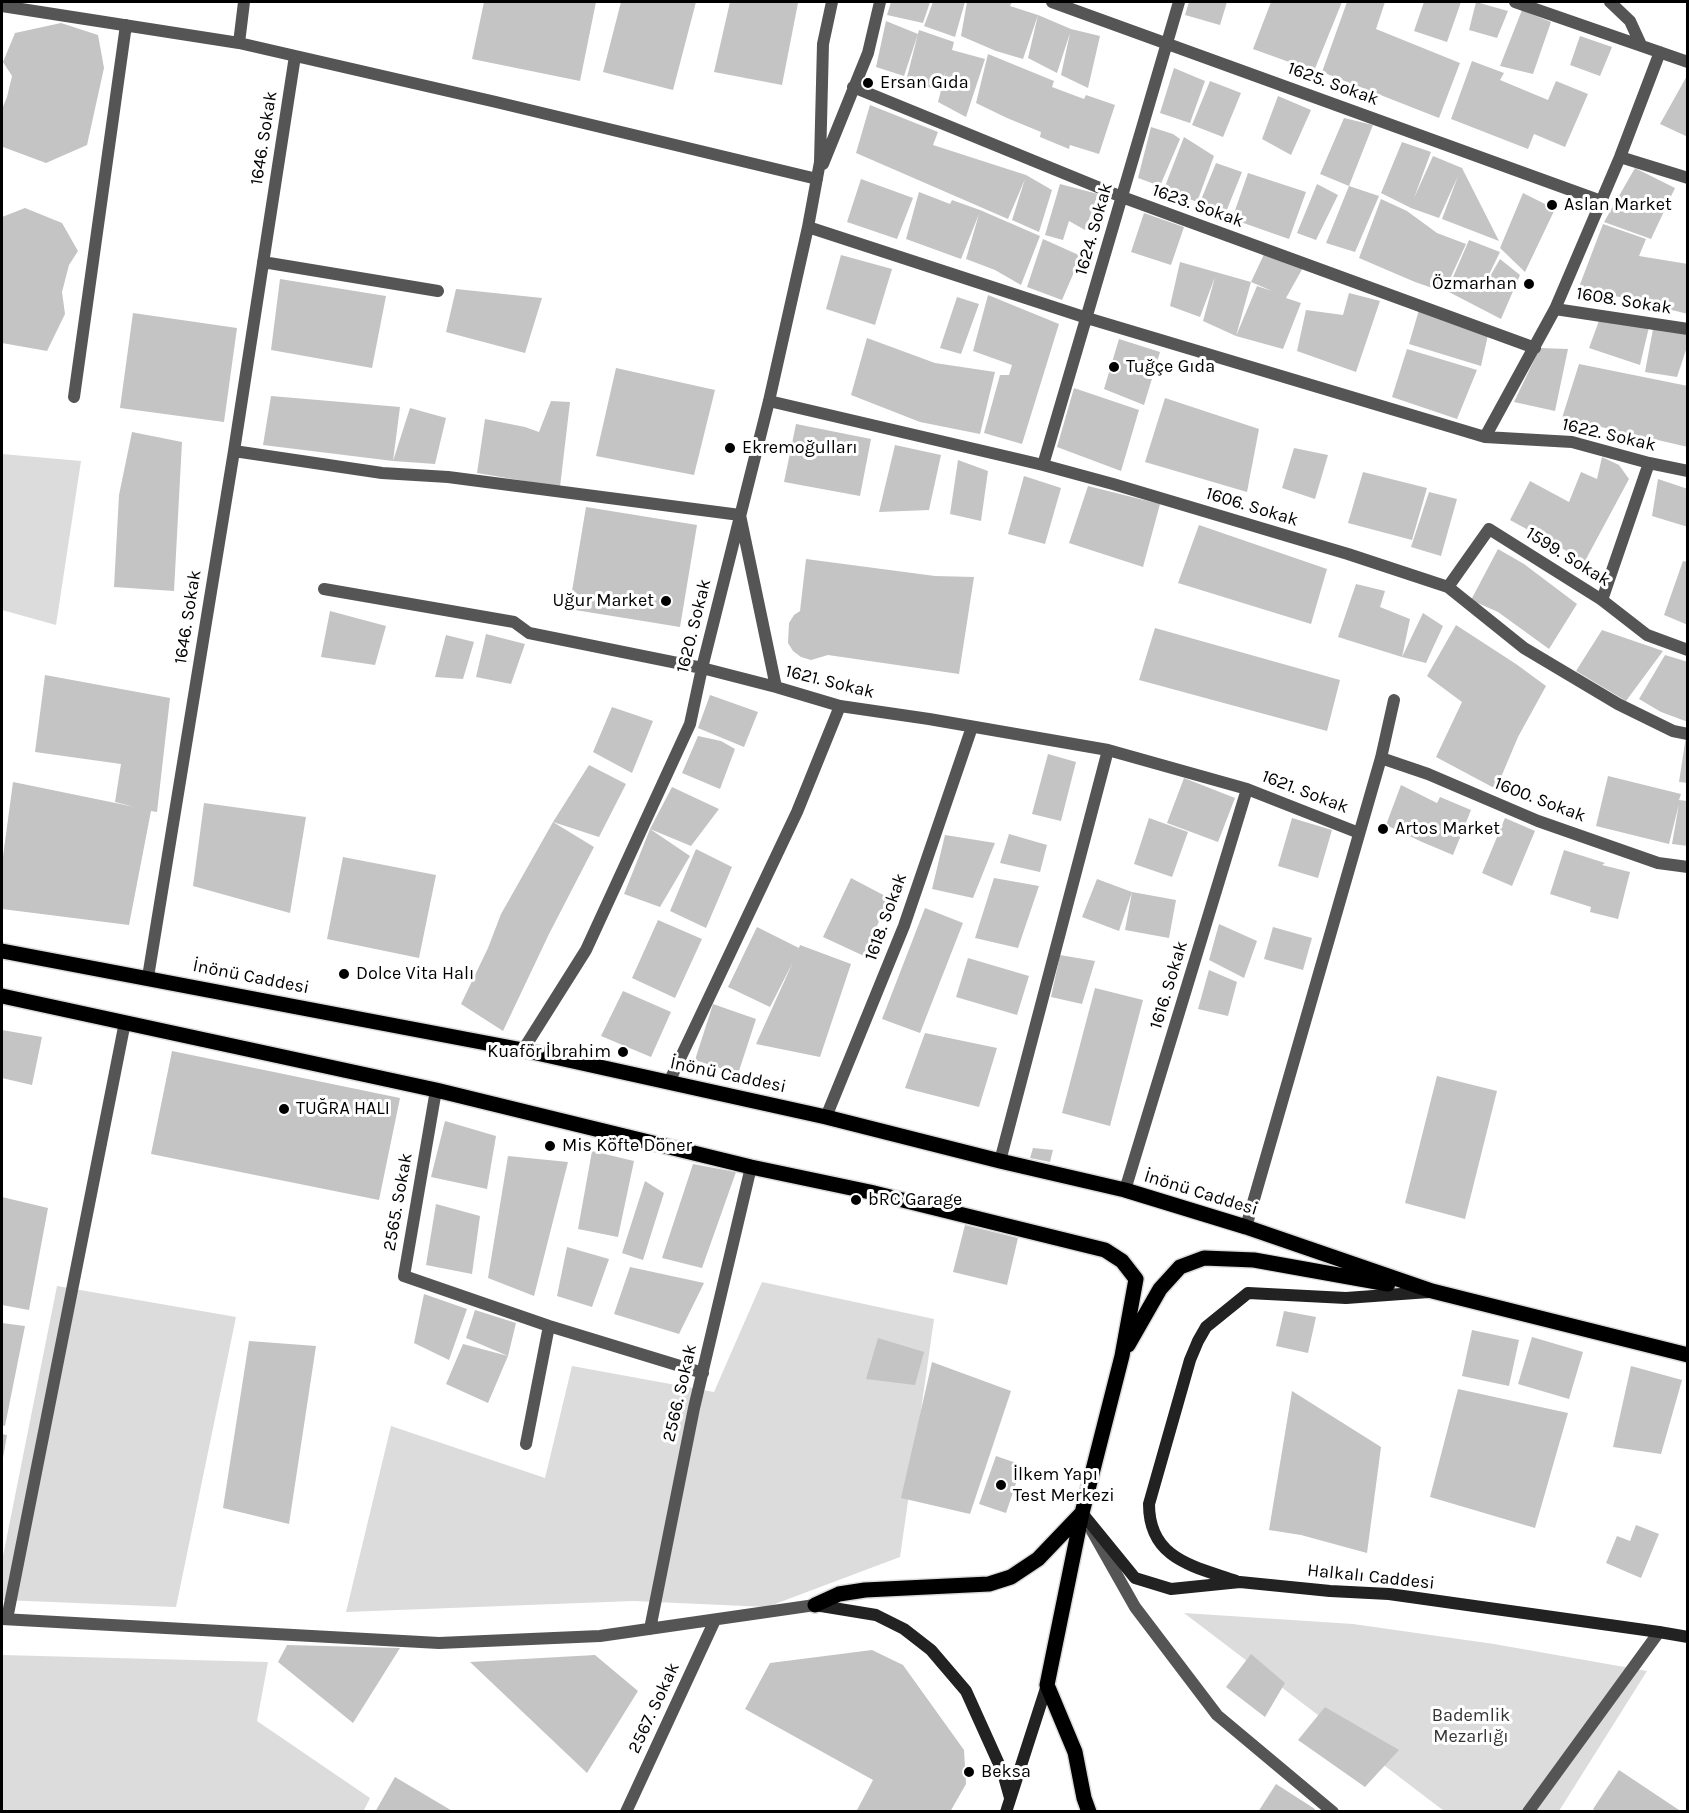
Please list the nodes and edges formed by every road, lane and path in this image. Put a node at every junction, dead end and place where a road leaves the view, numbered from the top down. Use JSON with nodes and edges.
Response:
{"nodes":[{"id":1,"x":244,"y":2,"type":"edge"},
{"id":2,"x":832,"y":2,"type":"edge"},
{"id":3,"x":880,"y":2,"type":"edge"},
{"id":4,"x":1052,"y":2,"type":"edge"},
{"id":5,"x":1179,"y":2,"type":"edge"},
{"id":6,"x":1515,"y":2,"type":"edge"},
{"id":7,"x":1610,"y":2,"type":"edge"},
{"id":8,"x":2,"y":6,"type":"edge"},
{"id":9,"x":126,"y":25,"type":"junction"},
{"id":10,"x":239,"y":43,"type":"junction"},
{"id":11,"x":1167,"y":43,"type":"junction"},
{"id":12,"x":1641,"y":45,"type":"junction"},
{"id":13,"x":1660,"y":52,"type":"junction"},
{"id":14,"x":295,"y":56,"type":"junction"},
{"id":15,"x":1688,"y":62,"type":"edge"},
{"id":16,"x":853,"y":87,"type":"junction"},
{"id":17,"x":1620,"y":157,"type":"junction"},
{"id":18,"x":1688,"y":178,"type":"edge"},
{"id":19,"x":817,"y":179,"type":"junction"},
{"id":20,"x":1122,"y":197,"type":"junction"},
{"id":21,"x":1601,"y":201,"type":"junction"},
{"id":22,"x":808,"y":227,"type":"junction"},
{"id":23,"x":262,"y":262,"type":"junction"},
{"id":24,"x":438,"y":291,"type":"dead end"},
{"id":25,"x":1555,"y":309,"type":"junction"},
{"id":26,"x":1087,"y":318,"type":"junction"},
{"id":27,"x":1688,"y":329,"type":"edge"},
{"id":28,"x":1535,"y":348,"type":"junction"},
{"id":29,"x":74,"y":398,"type":"dead end"},
{"id":30,"x":769,"y":401,"type":"junction"},
{"id":31,"x":1485,"y":437,"type":"junction"},
{"id":32,"x":234,"y":451,"type":"junction"},
{"id":33,"x":1649,"y":463,"type":"junction"},
{"id":34,"x":1043,"y":465,"type":"junction"},
{"id":35,"x":1688,"y":471,"type":"edge"},
{"id":36,"x":740,"y":515,"type":"junction"},
{"id":37,"x":1448,"y":587,"type":"junction"},
{"id":38,"x":324,"y":589,"type":"dead end"},
{"id":39,"x":1602,"y":600,"type":"junction"},
{"id":40,"x":1688,"y":650,"type":"edge"},
{"id":41,"x":702,"y":668,"type":"junction"},
{"id":42,"x":776,"y":687,"type":"junction"},
{"id":43,"x":1394,"y":700,"type":"dead end"},
{"id":44,"x":840,"y":706,"type":"junction"},
{"id":45,"x":972,"y":727,"type":"junction"},
{"id":46,"x":1688,"y":734,"type":"edge"},
{"id":47,"x":1108,"y":750,"type":"junction"},
{"id":48,"x":1381,"y":758,"type":"junction"},
{"id":49,"x":1247,"y":789,"type":"junction"},
{"id":50,"x":1359,"y":832,"type":"junction"},
{"id":51,"x":1688,"y":867,"type":"edge"},
{"id":52,"x":2,"y":951,"type":"edge"},
{"id":53,"x":148,"y":977,"type":"junction"},
{"id":54,"x":2,"y":996,"type":"edge"},
{"id":55,"x":125,"y":1022,"type":"junction"},
{"id":56,"x":523,"y":1050,"type":"junction"},
{"id":57,"x":669,"y":1082,"type":"junction"},
{"id":58,"x":436,"y":1090,"type":"junction"},
{"id":59,"x":826,"y":1117,"type":"junction"},
{"id":60,"x":1000,"y":1161,"type":"junction"},
{"id":61,"x":751,"y":1167,"type":"junction"},
{"id":62,"x":1125,"y":1190,"type":"junction"},
{"id":63,"x":1246,"y":1227,"type":"junction"},
{"id":64,"x":1432,"y":1292,"type":"junction"},
{"id":65,"x":549,"y":1326,"type":"junction"},
{"id":66,"x":1688,"y":1355,"type":"edge"},
{"id":67,"x":1122,"y":1356,"type":"junction"},
{"id":68,"x":703,"y":1373,"type":"junction"},
{"id":69,"x":526,"y":1444,"type":"dead end"},
{"id":70,"x":1082,"y":1513,"type":"junction"},
{"id":71,"x":1240,"y":1582,"type":"junction"},
{"id":72,"x":815,"y":1605,"type":"junction"},
{"id":73,"x":4,"y":1619,"type":"edge"},
{"id":74,"x":715,"y":1620,"type":"junction"},
{"id":75,"x":650,"y":1629,"type":"junction"},
{"id":76,"x":1659,"y":1632,"type":"junction"},
{"id":77,"x":1688,"y":1637,"type":"edge"},
{"id":78,"x":1047,"y":1685,"type":"junction"},
{"id":79,"x":1010,"y":1797,"type":"junction"},
{"id":80,"x":626,"y":1812,"type":"edge"},
{"id":81,"x":1006,"y":1812,"type":"edge"},
{"id":82,"x":1089,"y":1812,"type":"edge"},
{"id":83,"x":1333,"y":1812,"type":"edge"},
{"id":84,"x":1528,"y":1812,"type":"edge"}],
"edges":[{"from":1,"to":10,"type":"street"},
{"from":2,"to":19,"type":"street"},
{"from":3,"to":16,"type":"street"},
{"from":4,"to":11,"type":"street","name":"1625. Sokak"},
{"from":5,"to":11,"type":"street","name":"1624. Sokak"},
{"from":6,"to":12,"type":"street"},
{"from":7,"to":12,"type":"street"},
{"from":8,"to":9,"type":"street"},
{"from":9,"to":10,"type":"street"},
{"from":9,"to":29,"type":"street"},
{"from":10,"to":14,"type":"street"},
{"from":11,"to":20,"type":"street","name":"1624. Sokak"},
{"from":11,"to":21,"type":"street","name":"1625. Sokak"},
{"from":12,"to":13,"type":"street"},
{"from":13,"to":15,"type":"street"},
{"from":13,"to":17,"type":"street"},
{"from":14,"to":19,"type":"street"},
{"from":14,"to":23,"type":"street","name":"1646. Sokak"},
{"from":16,"to":19,"type":"street"},
{"from":16,"to":20,"type":"street","name":"1623. Sokak"},
{"from":17,"to":18,"type":"street"},
{"from":17,"to":21,"type":"street"},
{"from":19,"to":22,"type":"street","name":"1620. Sokak"},
{"from":20,"to":26,"type":"street","name":"1624. Sokak"},
{"from":20,"to":28,"type":"street","name":"1623. Sokak"},
{"from":21,"to":25,"type":"street"},
{"from":22,"to":26,"type":"street","name":"1622. Sokak"},
{"from":22,"to":30,"type":"street","name":"1620. Sokak"},
{"from":23,"to":24,"type":"street"},
{"from":23,"to":32,"type":"street","name":"1646. Sokak"},
{"from":25,"to":27,"type":"street","name":"1608. Sokak"},
{"from":25,"to":28,"type":"street"},
{"from":26,"to":31,"type":"street","name":"1622. Sokak"},
{"from":26,"to":34,"type":"street","name":"1624. Sokak"},
{"from":28,"to":31,"type":"street"},
{"from":30,"to":34,"type":"street","name":"1606. Sokak"},
{"from":30,"to":36,"type":"street","name":"1620. Sokak"},
{"from":31,"to":33,"type":"street","name":"1622. Sokak"},
{"from":32,"to":36,"type":"street"},
{"from":32,"to":53,"type":"street","name":"1646. Sokak"},
{"from":33,"to":35,"type":"street","name":"1622. Sokak"},
{"from":33,"to":39,"type":"street"},
{"from":34,"to":37,"type":"street","name":"1606. Sokak"},
{"from":36,"to":41,"type":"street","name":"1620. Sokak"},
{"from":36,"to":42,"type":"street"},
{"from":37,"to":39,"type":"street","name":"1599. Sokak"},
{"from":37,"to":46,"type":"street","name":"1606. Sokak"},
{"from":38,"to":41,"type":"street","name":"1621. Sokak"},
{"from":39,"to":40,"type":"street","name":"1599. Sokak"},
{"from":41,"to":42,"type":"street","name":"1621. Sokak"},
{"from":41,"to":56,"type":"street","name":"1620. Sokak"},
{"from":42,"to":44,"type":"street","name":"1621. Sokak"},
{"from":43,"to":48,"type":"street"},
{"from":44,"to":45,"type":"street","name":"1621. Sokak"},
{"from":44,"to":57,"type":"street"},
{"from":45,"to":47,"type":"street","name":"1621. Sokak"},
{"from":45,"to":59,"type":"street","name":"1618. Sokak"},
{"from":47,"to":49,"type":"street","name":"1621. Sokak"},
{"from":47,"to":60,"type":"street"},
{"from":48,"to":50,"type":"street"},
{"from":48,"to":51,"type":"street","name":"1600. Sokak"},
{"from":49,"to":50,"type":"street","name":"1621. Sokak"},
{"from":49,"to":62,"type":"street","name":"1616. Sokak"},
{"from":50,"to":63,"type":"street"},
{"from":52,"to":53,"type":"main road","name":"İnönü Caddesi"},
{"from":53,"to":56,"type":"main road","name":"İnönü Caddesi"},
{"from":54,"to":55,"type":"main road"},
{"from":55,"to":58,"type":"main road"},
{"from":55,"to":73,"type":"street"},
{"from":56,"to":57,"type":"main road","name":"İnönü Caddesi"},
{"from":57,"to":59,"type":"main road","name":"İnönü Caddesi"},
{"from":58,"to":61,"type":"main road"},
{"from":58,"to":65,"type":"street","name":"2565. Sokak"},
{"from":59,"to":60,"type":"main road","name":"İnönü Caddesi"},
{"from":60,"to":62,"type":"main road","name":"İnönü Caddesi"},
{"from":61,"to":67,"type":"main road"},
{"from":61,"to":68,"type":"street","name":"2566. Sokak"},
{"from":62,"to":63,"type":"main road","name":"İnönü Caddesi"},
{"from":63,"to":64,"type":"main road","name":"İnönü Caddesi"},
{"from":64,"to":66,"type":"main road","name":"İnönü Caddesi"},
{"from":64,"to":67,"type":"main road"},
{"from":64,"to":71,"type":"main road","name":"İnönü Caddesi"},
{"from":65,"to":68,"type":"street","name":"2565. Sokak"},
{"from":65,"to":69,"type":"street"},
{"from":67,"to":70,"type":"main road"},
{"from":68,"to":75,"type":"street","name":"2566. Sokak"},
{"from":70,"to":71,"type":"main road","name":"Halkalı Caddesi"},
{"from":70,"to":72,"type":"main road"},
{"from":70,"to":78,"type":"main road"},
{"from":70,"to":83,"type":"street"},
{"from":71,"to":76,"type":"main road","name":"Halkalı Caddesi"},
{"from":72,"to":74,"type":"street"},
{"from":72,"to":79,"type":"main road"},
{"from":73,"to":75,"type":"street"},
{"from":74,"to":75,"type":"street"},
{"from":74,"to":80,"type":"street","name":"2567. Sokak"},
{"from":76,"to":77,"type":"main road","name":"Halkalı Caddesi"},
{"from":76,"to":84,"type":"street"},
{"from":78,"to":79,"type":"main road"},
{"from":78,"to":82,"type":"main road"},
{"from":79,"to":81,"type":"main road"}]}
